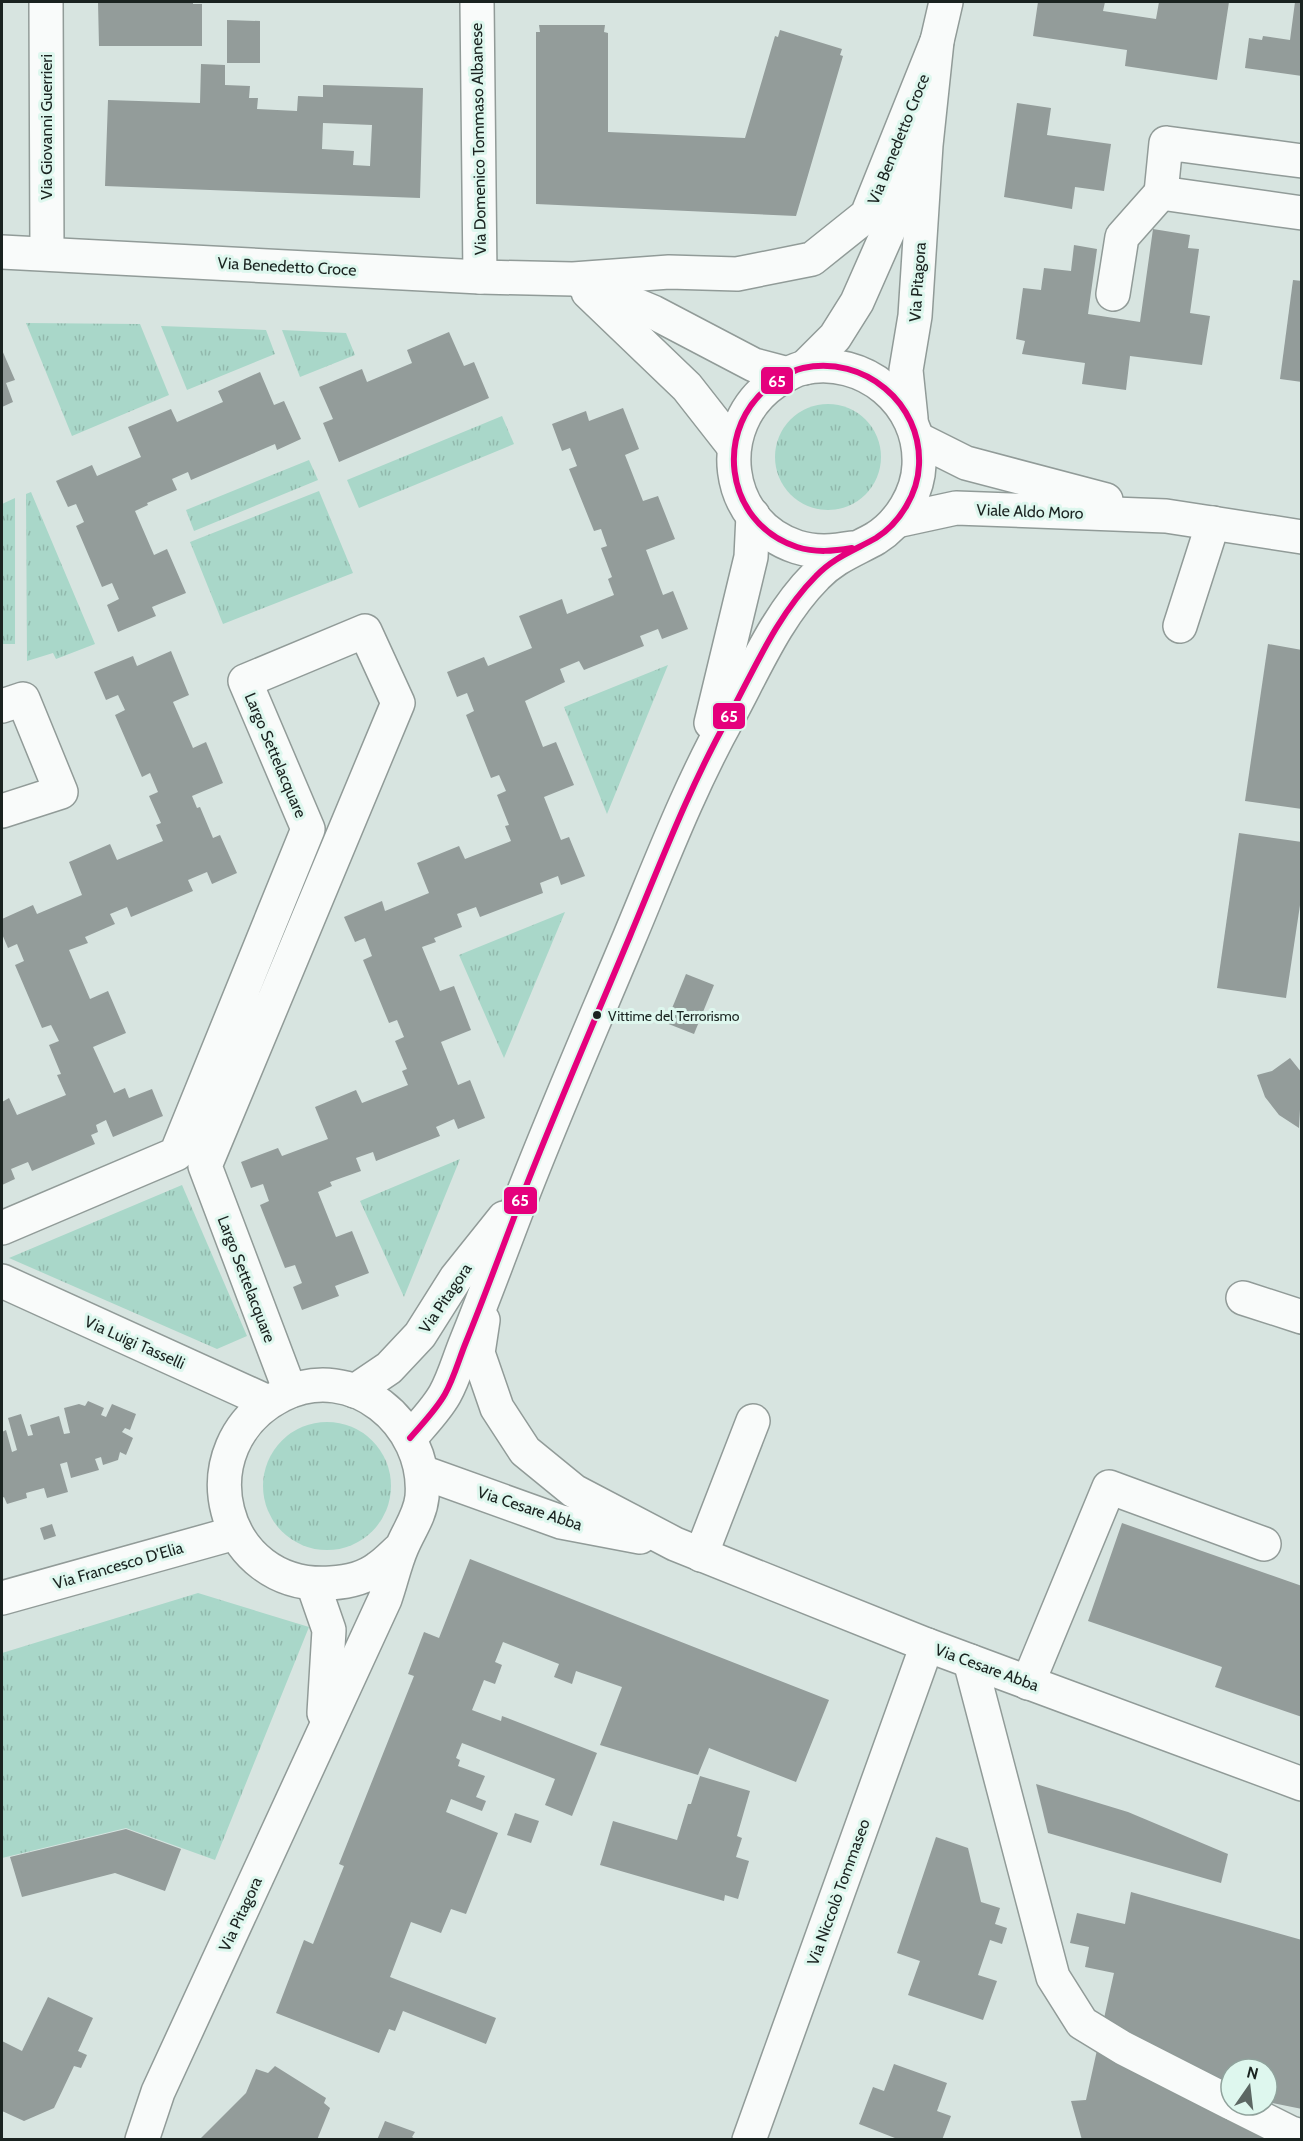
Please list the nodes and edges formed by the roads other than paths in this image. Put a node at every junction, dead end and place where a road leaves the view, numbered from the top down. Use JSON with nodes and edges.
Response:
{"nodes":[{"id":1,"x":46,"y":2,"type":"edge"},
{"id":2,"x":477,"y":2,"type":"edge"},
{"id":3,"x":946,"y":2,"type":"edge"},
{"id":4,"x":937,"y":41,"type":"junction"},
{"id":5,"x":926,"y":145,"type":"junction"},
{"id":6,"x":1302,"y":161,"type":"edge"},
{"id":7,"x":1161,"y":193,"type":"junction"},
{"id":8,"x":1302,"y":213,"type":"edge"},
{"id":9,"x":2,"y":252,"type":"edge"},
{"id":10,"x":46,"y":253,"type":"junction"},
{"id":11,"x":480,"y":277,"type":"junction"},
{"id":12,"x":573,"y":279,"type":"junction"},
{"id":13,"x":1113,"y":294,"type":"dead end"},
{"id":14,"x":796,"y":371,"type":"junction"},
{"id":15,"x":914,"y":428,"type":"junction"},
{"id":16,"x":734,"y":447,"type":"junction"},
{"id":17,"x":753,"y":515,"type":"junction"},
{"id":18,"x":1166,"y":516,"type":"junction"},
{"id":19,"x":896,"y":521,"type":"junction"},
{"id":20,"x":1213,"y":524,"type":"junction"},
{"id":21,"x":1302,"y":537,"type":"edge"},
{"id":22,"x":852,"y":548,"type":"junction"},
{"id":23,"x":1180,"y":626,"type":"dead end"},
{"id":24,"x":2,"y":706,"type":"edge"},
{"id":25,"x":700,"y":769,"type":"junction"},
{"id":26,"x":2,"y":811,"type":"edge"},
{"id":27,"x":191,"y":1160,"type":"junction"},
{"id":28,"x":524,"y":1193,"type":"junction"},
{"id":29,"x":2,"y":1228,"type":"edge"},
{"id":30,"x":2,"y":1281,"type":"edge"},
{"id":31,"x":487,"y":1290,"type":"junction"},
{"id":32,"x":1243,"y":1298,"type":"dead end"},
{"id":33,"x":1302,"y":1317,"type":"edge"},
{"id":34,"x":355,"y":1391,"type":"junction"},
{"id":35,"x":279,"y":1397,"type":"junction"},
{"id":36,"x":753,"y":1421,"type":"dead end"},
{"id":37,"x":410,"y":1438,"type":"junction"},
{"id":38,"x":422,"y":1472,"type":"junction"},
{"id":39,"x":235,"y":1533,"type":"junction"},
{"id":40,"x":1264,"y":1544,"type":"dead end"},
{"id":41,"x":402,"y":1547,"type":"junction"},
{"id":42,"x":688,"y":1549,"type":"junction"},
{"id":43,"x":313,"y":1584,"type":"junction"},
{"id":44,"x":2,"y":1598,"type":"edge"},
{"id":45,"x":927,"y":1645,"type":"junction"},
{"id":46,"x":970,"y":1661,"type":"junction"},
{"id":47,"x":1028,"y":1683,"type":"junction"},
{"id":48,"x":321,"y":1736,"type":"junction"},
{"id":49,"x":1302,"y":1784,"type":"edge"},
{"id":50,"x":158,"y":2092,"type":"junction"},
{"id":51,"x":1219,"y":2097,"type":"edge"},
{"id":52,"x":1258,"y":2117,"type":"edge"},
{"id":53,"x":1295,"y":2136,"type":"edge"},
{"id":54,"x":116,"y":2139,"type":"edge"},
{"id":55,"x":142,"y":2139,"type":"edge"},
{"id":56,"x":749,"y":2139,"type":"edge"}],
"edges":[{"from":1,"to":10,"type":"street","name":"Via Giovanni Guerrieri"},
{"from":2,"to":11,"type":"street","name":"Via Domenico Tommaso Albanese"},
{"from":3,"to":4,"type":"street","name":"Via Pitagora"},
{"from":4,"to":5,"type":"street","name":"Via Pitagora"},
{"from":4,"to":12,"type":"street","name":"Via Benedetto Croce"},
{"from":5,"to":14,"type":"street","name":"Via Pitagora"},
{"from":5,"to":15,"type":"street","name":"Via Pitagora"},
{"from":6,"to":7,"type":"street"},
{"from":7,"to":8,"type":"street"},
{"from":7,"to":13,"type":"street"},
{"from":9,"to":10,"type":"street","name":"Via Benedetto Croce"},
{"from":10,"to":11,"type":"street","name":"Via Benedetto Croce"},
{"from":11,"to":12,"type":"street","name":"Via Benedetto Croce"},
{"from":12,"to":14,"type":"street","name":"Via Benedetto Croce"},
{"from":12,"to":16,"type":"street"},
{"from":14,"to":15,"type":"street"},
{"from":14,"to":16,"type":"street","name":"Via Pitagora"},
{"from":15,"to":18,"type":"street","name":"Viale Aldo Moro"},
{"from":15,"to":19,"type":"street","name":"Via Pitagora"},
{"from":16,"to":17,"type":"street","name":"Via Pitagora"},
{"from":17,"to":22,"type":"street","name":"Via Pitagora"},
{"from":17,"to":25,"type":"street","name":"Via Pitagora"},
{"from":18,"to":19,"type":"street","name":"Viale Aldo Moro"},
{"from":18,"to":20,"type":"street","name":"Viale Aldo Moro"},
{"from":19,"to":22,"type":"street","name":"Via Pitagora"},
{"from":20,"to":21,"type":"street","name":"Viale Aldo Moro"},
{"from":20,"to":23,"type":"street"},
{"from":22,"to":25,"type":"street","name":"Via Pitagora"},
{"from":24,"to":26,"type":"street"},
{"from":25,"to":28,"type":"street","name":"Via Pitagora"},
{"from":27,"to":27,"type":"street","name":"Largo Settelacquare"},
{"from":27,"to":29,"type":"street"},
{"from":27,"to":35,"type":"street","name":"Largo Settelacquare"},
{"from":28,"to":31,"type":"street","name":"Via Pitagora"},
{"from":28,"to":34,"type":"street","name":"Via Pitagora"},
{"from":30,"to":35,"type":"street","name":"Via Luigi Tasselli"},
{"from":31,"to":37,"type":"street","name":"Via Pitagora"},
{"from":31,"to":42,"type":"street","name":"Via Cesare Abba"},
{"from":32,"to":33,"type":"street"},
{"from":34,"to":35,"type":"street","name":"Via Pitagora"},
{"from":34,"to":37,"type":"street","name":"Via Pitagora"},
{"from":35,"to":39,"type":"street","name":"Via Pitagora"},
{"from":36,"to":42,"type":"street"},
{"from":37,"to":38,"type":"street","name":"Via Pitagora"},
{"from":38,"to":41,"type":"street","name":"Via Pitagora"},
{"from":38,"to":42,"type":"street","name":"Via Cesare Abba"},
{"from":39,"to":43,"type":"street","name":"Via Pitagora"},
{"from":39,"to":44,"type":"street","name":"Via Francesco D'Elia"},
{"from":40,"to":47,"type":"street"},
{"from":41,"to":43,"type":"street","name":"Via Pitagora"},
{"from":41,"to":48,"type":"street","name":"Via Pitagora"},
{"from":42,"to":45,"type":"street","name":"Via Cesare Abba"},
{"from":43,"to":48,"type":"street","name":"Via Pitagora"},
{"from":45,"to":46,"type":"street","name":"Via Cesare Abba"},
{"from":45,"to":56,"type":"street","name":"Via Niccolò Tommaseo"},
{"from":46,"to":47,"type":"street","name":"Via Cesare Abba"},
{"from":46,"to":51,"type":"street"},
{"from":47,"to":49,"type":"street","name":"Via Cesare Abba"},
{"from":48,"to":50,"type":"street","name":"Via Pitagora"},
{"from":50,"to":54,"type":"street","name":"Via Pitagora"},
{"from":50,"to":55,"type":"street","name":"Via Pitagora"},
{"from":52,"to":53,"type":"street"}]}
